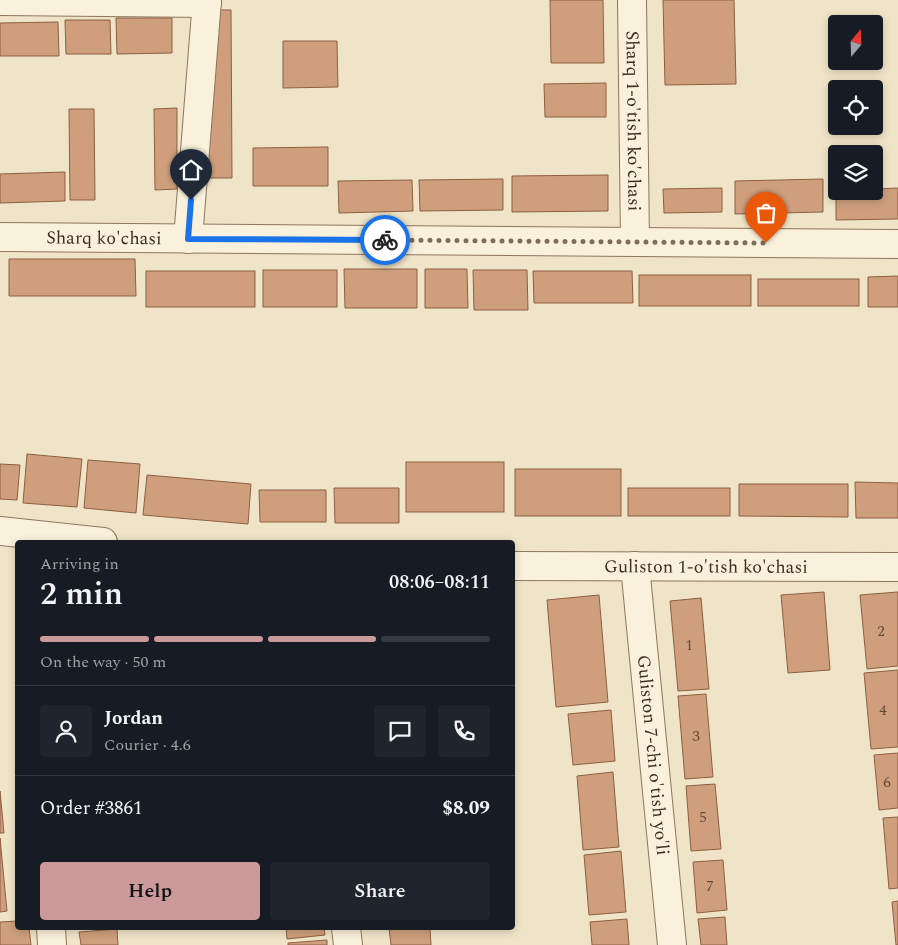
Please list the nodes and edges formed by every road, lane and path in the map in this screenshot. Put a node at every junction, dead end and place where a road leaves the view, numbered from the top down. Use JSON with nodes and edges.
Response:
{"nodes":[{"id":1,"x":632,"y":0,"type":"edge"},
{"id":2,"x":0,"y":1,"type":"edge"},
{"id":3,"x":207,"y":2,"type":"edge"},
{"id":4,"x":0,"y":237,"type":"edge"},
{"id":5,"x":188,"y":239,"type":"junction"},
{"id":6,"x":635,"y":242,"type":"junction"},
{"id":7,"x":898,"y":244,"type":"edge"},
{"id":8,"x":15,"y":536,"type":"edge"},
{"id":9,"x":74,"y":540,"type":"edge"},
{"id":10,"x":515,"y":566,"type":"edge"},
{"id":11,"x":635,"y":566,"type":"junction"},
{"id":12,"x":898,"y":567,"type":"edge"},
{"id":13,"x":51,"y":930,"type":"edge"},
{"id":14,"x":346,"y":930,"type":"edge"},
{"id":15,"x":52,"y":945,"type":"edge"},
{"id":16,"x":348,"y":945,"type":"edge"},
{"id":17,"x":672,"y":945,"type":"edge"}],
"edges":[{"from":1,"to":6,"type":"street","name":"Sharq 1-o'tish ko'chasi"},
{"from":2,"to":3,"type":"street"},
{"from":3,"to":5,"type":"street"},
{"from":4,"to":5,"type":"street","name":"Sharq ko'chasi"},
{"from":5,"to":6,"type":"street","name":"Sharq ko'chasi"},
{"from":6,"to":7,"type":"street","name":"Sharq ko'chasi"},
{"from":8,"to":9,"type":"street"},
{"from":10,"to":11,"type":"street","name":"Guliston 1-o'tish ko'chasi"},
{"from":11,"to":12,"type":"street","name":"Guliston 1-o'tish ko'chasi"},
{"from":11,"to":17,"type":"street","name":"Guliston 7-chi o'tish yo'li"},
{"from":13,"to":15,"type":"street"},
{"from":14,"to":16,"type":"street"}]}
